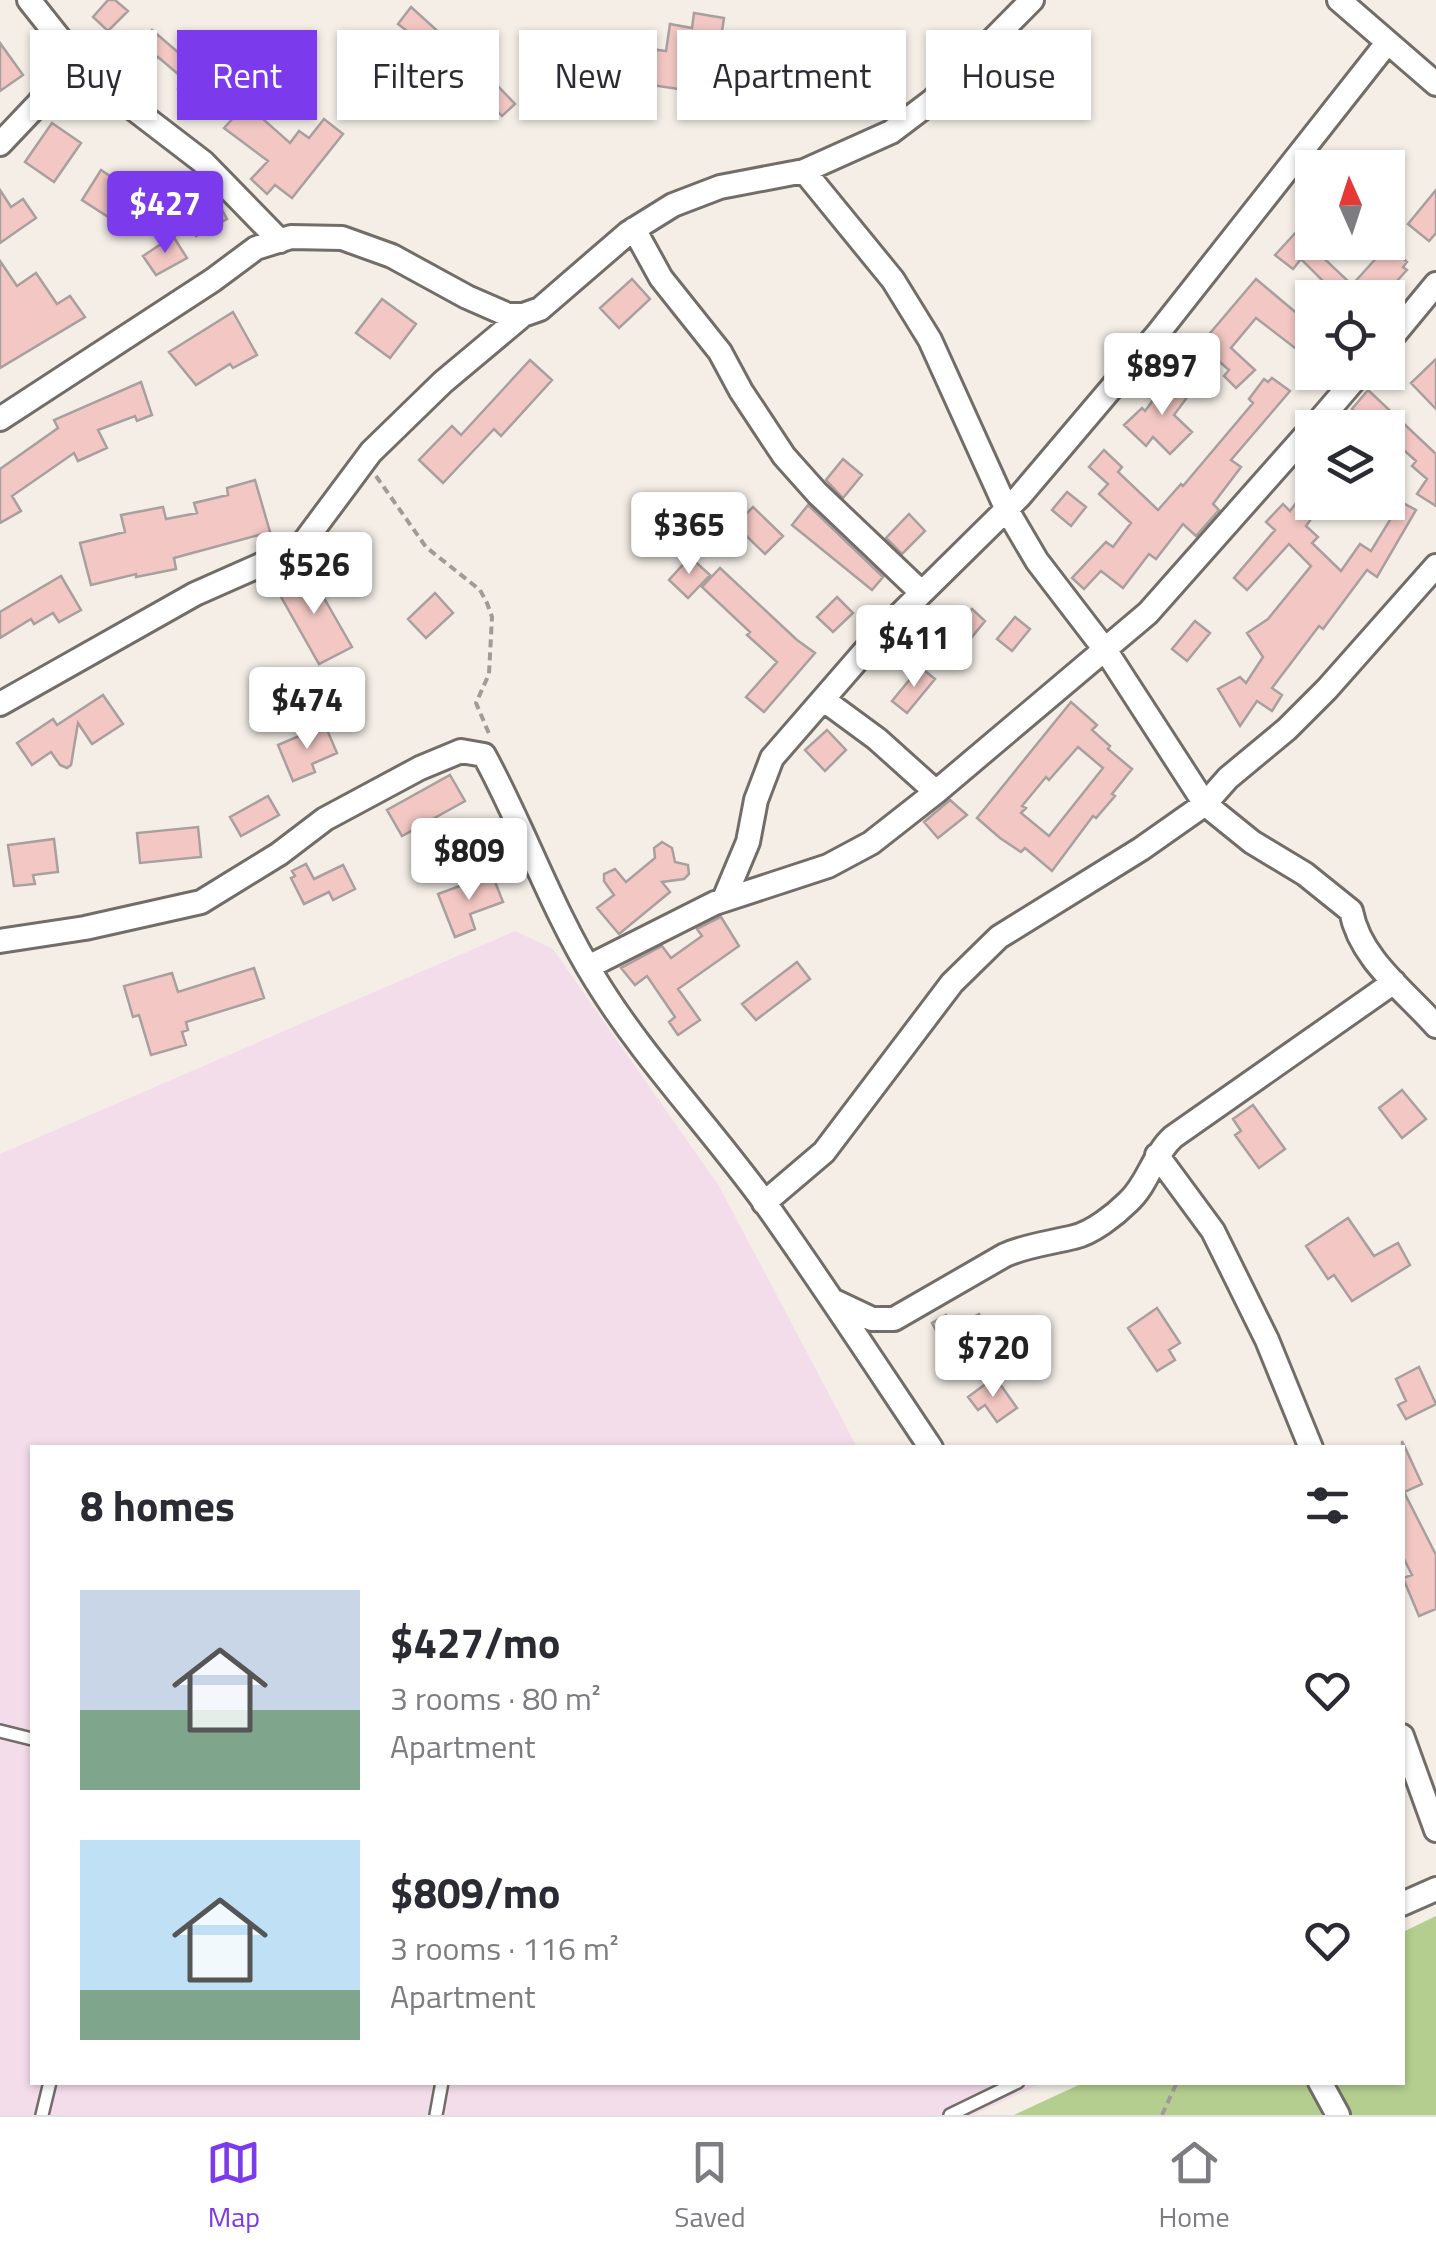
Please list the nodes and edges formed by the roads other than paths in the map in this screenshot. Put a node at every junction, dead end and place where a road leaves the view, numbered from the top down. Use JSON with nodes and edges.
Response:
{"nodes":[{"id":1,"x":29,"y":0,"type":"edge"},
{"id":2,"x":1032,"y":0,"type":"edge"},
{"id":3,"x":1339,"y":0,"type":"edge"},
{"id":4,"x":1364,"y":9,"type":"edge"},
{"id":5,"x":53,"y":30,"type":"edge"},
{"id":6,"x":1387,"y":43,"type":"junction"},
{"id":7,"x":1436,"y":84,"type":"edge"},
{"id":8,"x":30,"y":112,"type":"edge"},
{"id":9,"x":149,"y":120,"type":"edge"},
{"id":10,"x":0,"y":144,"type":"edge"},
{"id":11,"x":804,"y":171,"type":"junction"},
{"id":12,"x":634,"y":229,"type":"junction"},
{"id":13,"x":280,"y":241,"type":"junction"},
{"id":14,"x":1436,"y":284,"type":"edge"},
{"id":15,"x":523,"y":315,"type":"junction"},
{"id":16,"x":1405,"y":321,"type":"edge"},
{"id":17,"x":1346,"y":390,"type":"edge"},
{"id":18,"x":1329,"y":410,"type":"edge"},
{"id":19,"x":0,"y":419,"type":"edge"},
{"id":20,"x":1295,"y":448,"type":"edge"},
{"id":21,"x":1007,"y":510,"type":"junction"},
{"id":22,"x":1436,"y":566,"type":"edge"},
{"id":23,"x":920,"y":592,"type":"junction"},
{"id":24,"x":1106,"y":651,"type":"junction"},
{"id":25,"x":824,"y":700,"type":"junction"},
{"id":26,"x":0,"y":704,"type":"edge"},
{"id":27,"x":936,"y":792,"type":"junction"},
{"id":28,"x":1205,"y":804,"type":"junction"},
{"id":29,"x":724,"y":899,"type":"junction"},
{"id":30,"x":0,"y":941,"type":"edge"},
{"id":31,"x":588,"y":967,"type":"junction"},
{"id":32,"x":1394,"y":982,"type":"junction"},
{"id":33,"x":1436,"y":1026,"type":"edge"},
{"id":34,"x":1157,"y":1155,"type":"junction"},
{"id":35,"x":764,"y":1203,"type":"junction"},
{"id":36,"x":831,"y":1300,"type":"junction"},
{"id":37,"x":930,"y":1445,"type":"edge"},
{"id":38,"x":1310,"y":1445,"type":"edge"},
{"id":39,"x":0,"y":1731,"type":"edge"},
{"id":40,"x":30,"y":1738,"type":"edge"},
{"id":41,"x":1405,"y":1744,"type":"edge"},
{"id":42,"x":1436,"y":1830,"type":"edge"},
{"id":43,"x":1436,"y":1889,"type":"edge"},
{"id":44,"x":1405,"y":1903,"type":"edge"},
{"id":45,"x":49,"y":2085,"type":"edge"},
{"id":46,"x":441,"y":2085,"type":"edge"},
{"id":47,"x":1012,"y":2085,"type":"edge"},
{"id":48,"x":1322,"y":2085,"type":"edge"},
{"id":49,"x":42,"y":2115,"type":"edge"},
{"id":50,"x":436,"y":2115,"type":"edge"},
{"id":51,"x":950,"y":2115,"type":"edge"},
{"id":52,"x":1338,"y":2115,"type":"edge"}],
"edges":[{"from":1,"to":5,"type":"street"},
{"from":2,"to":11,"type":"street"},
{"from":3,"to":4,"type":"street"},
{"from":4,"to":6,"type":"street"},
{"from":6,"to":7,"type":"street"},
{"from":6,"to":21,"type":"street"},
{"from":8,"to":10,"type":"street"},
{"from":9,"to":13,"type":"street"},
{"from":11,"to":12,"type":"street"},
{"from":11,"to":21,"type":"street"},
{"from":12,"to":15,"type":"street"},
{"from":12,"to":23,"type":"street"},
{"from":13,"to":15,"type":"street"},
{"from":13,"to":19,"type":"street"},
{"from":14,"to":16,"type":"street"},
{"from":15,"to":26,"type":"street"},
{"from":17,"to":18,"type":"street"},
{"from":20,"to":24,"type":"street"},
{"from":21,"to":23,"type":"street"},
{"from":21,"to":24,"type":"street"},
{"from":22,"to":28,"type":"street"},
{"from":23,"to":25,"type":"street"},
{"from":24,"to":27,"type":"street"},
{"from":24,"to":28,"type":"street"},
{"from":25,"to":27,"type":"street"},
{"from":25,"to":29,"type":"street"},
{"from":27,"to":29,"type":"street"},
{"from":28,"to":32,"type":"street"},
{"from":28,"to":35,"type":"street"},
{"from":29,"to":31,"type":"street"},
{"from":30,"to":31,"type":"street"},
{"from":31,"to":35,"type":"street"},
{"from":32,"to":33,"type":"street"},
{"from":32,"to":34,"type":"street"},
{"from":34,"to":36,"type":"street"},
{"from":34,"to":38,"type":"street"},
{"from":35,"to":36,"type":"street"},
{"from":36,"to":37,"type":"street"},
{"from":39,"to":40,"type":"lane"},
{"from":41,"to":42,"type":"street"},
{"from":43,"to":44,"type":"street"},
{"from":45,"to":49,"type":"lane"},
{"from":46,"to":50,"type":"lane"},
{"from":47,"to":51,"type":"lane"},
{"from":48,"to":52,"type":"street"}]}
